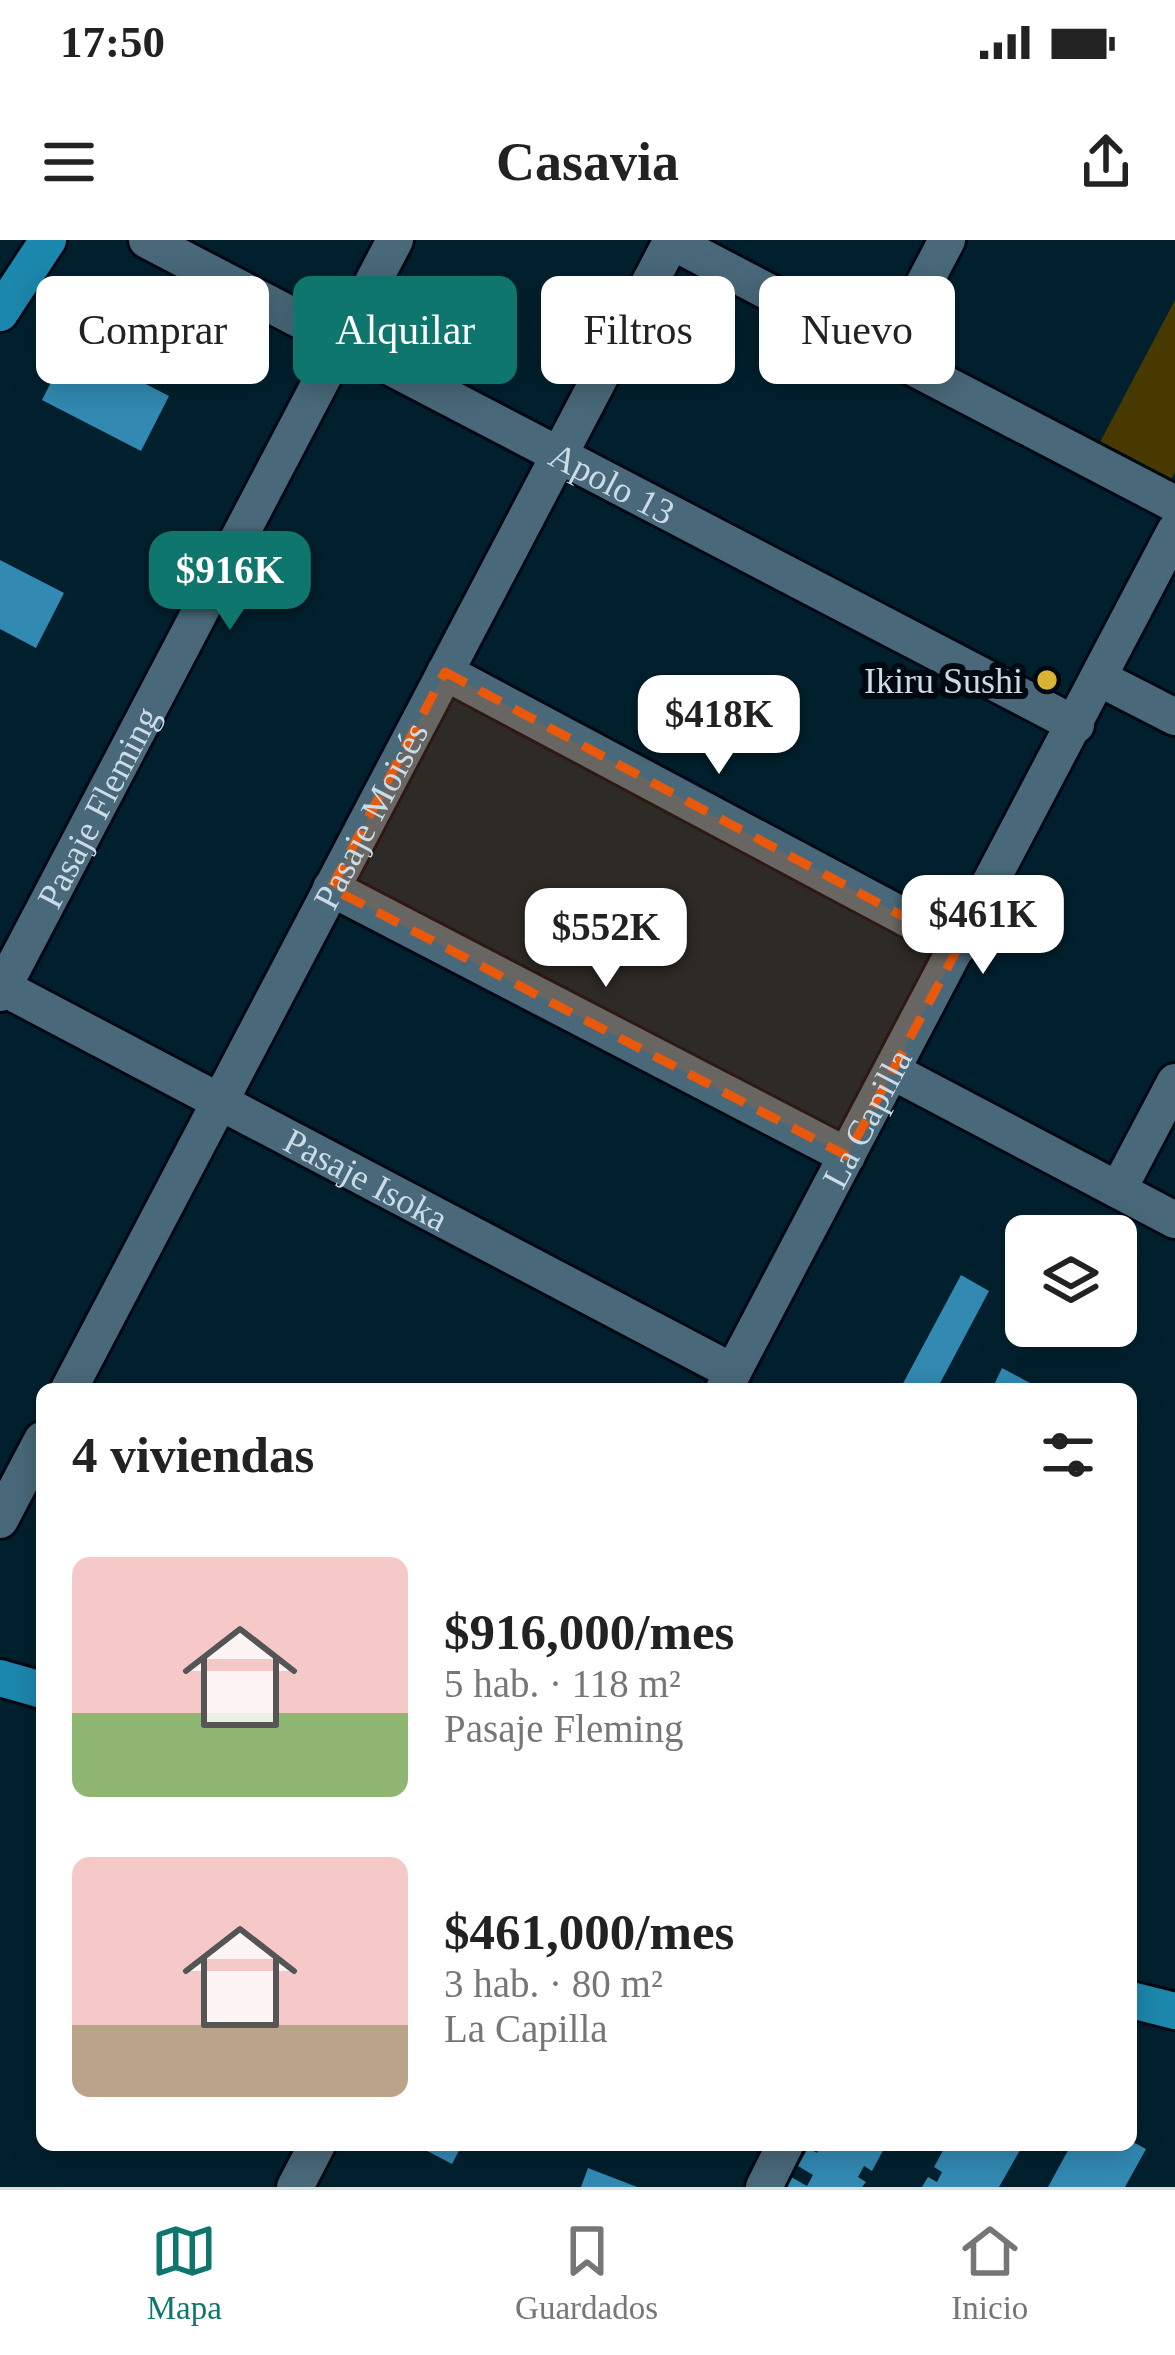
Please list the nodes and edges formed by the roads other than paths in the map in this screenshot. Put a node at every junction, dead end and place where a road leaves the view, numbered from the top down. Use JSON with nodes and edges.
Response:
{"nodes":[{"id":1,"x":49,"y":240,"type":"edge"},
{"id":2,"x":147,"y":240,"type":"edge"},
{"id":3,"x":395,"y":240,"type":"edge"},
{"id":4,"x":947,"y":240,"type":"edge"},
{"id":5,"x":671,"y":241,"type":"edge"},
{"id":6,"x":376,"y":276,"type":"edge"},
{"id":7,"x":928,"y":276,"type":"edge"},
{"id":8,"x":759,"y":287,"type":"edge"},
{"id":9,"x":0,"y":313,"type":"edge"},
{"id":10,"x":293,"y":318,"type":"edge"},
{"id":11,"x":320,"y":384,"type":"edge"},
{"id":12,"x":418,"y":384,"type":"edge"},
{"id":13,"x":945,"y":384,"type":"edge"},
{"id":14,"x":558,"y":456,"type":"junction"},
{"id":15,"x":1175,"y":504,"type":"edge"},
{"id":16,"x":1175,"y":531,"type":"edge"},
{"id":17,"x":445,"y":673,"type":"junction"},
{"id":18,"x":1099,"y":678,"type":"junction"},
{"id":19,"x":1175,"y":718,"type":"edge"},
{"id":20,"x":1076,"y":724,"type":"junction"},
{"id":21,"x":332,"y":888,"type":"junction"},
{"id":22,"x":959,"y":946,"type":"junction"},
{"id":23,"x":1,"y":989,"type":"edge"},
{"id":24,"x":892,"y":1071,"type":"junction"},
{"id":25,"x":1175,"y":1082,"type":"edge"},
{"id":26,"x":220,"y":1102,"type":"junction"},
{"id":27,"x":848,"y":1156,"type":"junction"},
{"id":28,"x":1118,"y":1190,"type":"junction"},
{"id":29,"x":1175,"y":1220,"type":"edge"},
{"id":30,"x":729,"y":1381,"type":"edge"},
{"id":31,"x":72,"y":1383,"type":"edge"},
{"id":32,"x":36,"y":1451,"type":"edge"},
{"id":33,"x":0,"y":1520,"type":"edge"},
{"id":34,"x":0,"y":1678,"type":"edge"},
{"id":35,"x":36,"y":1688,"type":"edge"},
{"id":36,"x":1137,"y":2002,"type":"edge"},
{"id":37,"x":1175,"y":2011,"type":"edge"},
{"id":38,"x":314,"y":2151,"type":"edge"},
{"id":39,"x":782,"y":2151,"type":"edge"},
{"id":40,"x":295,"y":2187,"type":"edge"},
{"id":41,"x":764,"y":2187,"type":"edge"}],
"edges":[{"from":1,"to":9,"type":"main road"},
{"from":2,"to":10,"type":"street","name":"Apolo 13"},
{"from":3,"to":6,"type":"street","name":"Pasaje Fleming"},
{"from":4,"to":7,"type":"street"},
{"from":5,"to":8,"type":"street"},
{"from":5,"to":14,"type":"street","name":"Pasaje Moisés"},
{"from":11,"to":23,"type":"street","name":"Pasaje Fleming"},
{"from":12,"to":14,"type":"street","name":"Apolo 13"},
{"from":13,"to":15,"type":"street"},
{"from":14,"to":17,"type":"street","name":"Pasaje Moisés"},
{"from":14,"to":20,"type":"street","name":"Apolo 13"},
{"from":16,"to":18,"type":"street","name":"La Capilla"},
{"from":17,"to":21,"type":"street","name":"Pasaje Moisés"},
{"from":17,"to":22,"type":"street"},
{"from":18,"to":19,"type":"street"},
{"from":18,"to":20,"type":"street","name":"La Capilla"},
{"from":20,"to":22,"type":"street","name":"La Capilla"},
{"from":21,"to":26,"type":"street","name":"Pasaje Moisés"},
{"from":21,"to":27,"type":"street"},
{"from":22,"to":24,"type":"street","name":"La Capilla"},
{"from":23,"to":26,"type":"street","name":"Pasaje Isoka"},
{"from":24,"to":27,"type":"street","name":"La Capilla"},
{"from":24,"to":28,"type":"street"},
{"from":25,"to":28,"type":"street"},
{"from":26,"to":30,"type":"street","name":"Pasaje Isoka"},
{"from":26,"to":31,"type":"street","name":"Pasaje Moisés"},
{"from":27,"to":30,"type":"street","name":"La Capilla"},
{"from":28,"to":29,"type":"street"},
{"from":32,"to":33,"type":"street"},
{"from":34,"to":35,"type":"main road"},
{"from":36,"to":37,"type":"main road"},
{"from":38,"to":40,"type":"street"},
{"from":39,"to":41,"type":"street"}]}
